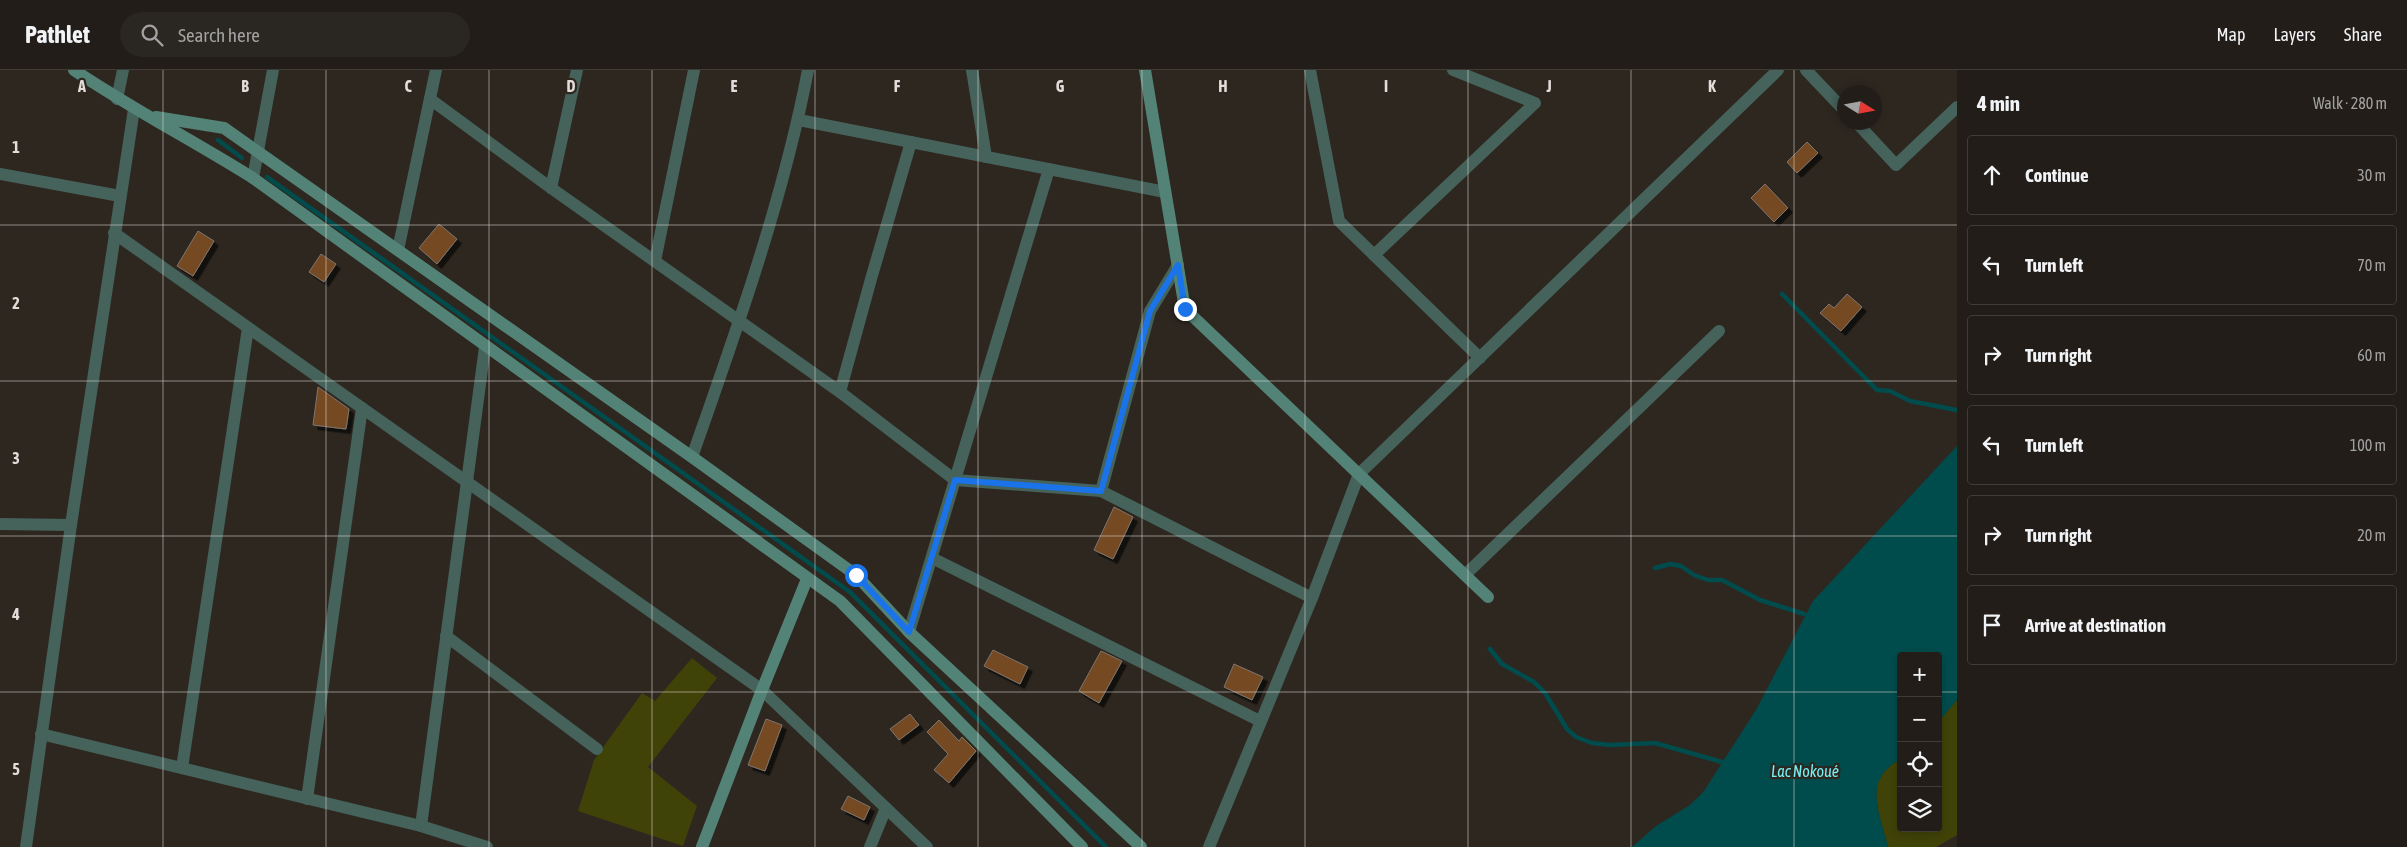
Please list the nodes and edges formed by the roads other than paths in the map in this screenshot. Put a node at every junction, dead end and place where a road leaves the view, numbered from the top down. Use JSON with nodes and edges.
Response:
{"nodes":[{"id":1,"x":74,"y":70,"type":"edge"},
{"id":2,"x":123,"y":70,"type":"edge"},
{"id":3,"x":274,"y":70,"type":"edge"},
{"id":4,"x":436,"y":70,"type":"edge"},
{"id":5,"x":577,"y":70,"type":"edge"},
{"id":6,"x":694,"y":70,"type":"edge"},
{"id":7,"x":808,"y":70,"type":"edge"},
{"id":8,"x":972,"y":70,"type":"edge"},
{"id":9,"x":1145,"y":70,"type":"edge"},
{"id":10,"x":1310,"y":70,"type":"edge"},
{"id":11,"x":1453,"y":70,"type":"edge"},
{"id":12,"x":1778,"y":70,"type":"edge"},
{"id":13,"x":1806,"y":70,"type":"edge"},
{"id":14,"x":430,"y":98,"type":"junction"},
{"id":15,"x":117,"y":99,"type":"junction"},
{"id":16,"x":1837,"y":103,"type":"edge"},
{"id":17,"x":1957,"y":106,"type":"edge"},
{"id":18,"x":139,"y":112,"type":"junction"},
{"id":19,"x":799,"y":120,"type":"junction"},
{"id":20,"x":1863,"y":130,"type":"edge"},
{"id":21,"x":911,"y":142,"type":"junction"},
{"id":22,"x":257,"y":151,"type":"junction"},
{"id":23,"x":986,"y":157,"type":"junction"},
{"id":24,"x":1049,"y":169,"type":"junction"},
{"id":25,"x":0,"y":174,"type":"edge"},
{"id":26,"x":252,"y":178,"type":"junction"},
{"id":27,"x":551,"y":188,"type":"junction"},
{"id":28,"x":1165,"y":192,"type":"junction"},
{"id":29,"x":120,"y":196,"type":"junction"},
{"id":30,"x":114,"y":234,"type":"junction"},
{"id":31,"x":398,"y":250,"type":"junction"},
{"id":32,"x":1374,"y":255,"type":"junction"},
{"id":33,"x":655,"y":261,"type":"junction"},
{"id":34,"x":1178,"y":265,"type":"junction"},
{"id":35,"x":739,"y":322,"type":"junction"},
{"id":36,"x":248,"y":328,"type":"junction"},
{"id":37,"x":1719,"y":331,"type":"dead end"},
{"id":38,"x":485,"y":346,"type":"junction"},
{"id":39,"x":1480,"y":358,"type":"junction"},
{"id":40,"x":840,"y":392,"type":"junction"},
{"id":41,"x":362,"y":408,"type":"junction"},
{"id":42,"x":692,"y":457,"type":"junction"},
{"id":43,"x":1359,"y":474,"type":"junction"},
{"id":44,"x":467,"y":480,"type":"junction"},
{"id":45,"x":955,"y":480,"type":"junction"},
{"id":46,"x":1101,"y":491,"type":"junction"},
{"id":47,"x":0,"y":524,"type":"edge"},
{"id":48,"x":71,"y":525,"type":"junction"},
{"id":49,"x":932,"y":558,"type":"junction"},
{"id":50,"x":1465,"y":575,"type":"junction"},
{"id":51,"x":807,"y":579,"type":"junction"},
{"id":52,"x":1488,"y":597,"type":"dead end"},
{"id":53,"x":1312,"y":598,"type":"junction"},
{"id":54,"x":909,"y":632,"type":"junction"},
{"id":55,"x":446,"y":636,"type":"junction"},
{"id":56,"x":762,"y":690,"type":"junction"},
{"id":57,"x":1260,"y":721,"type":"junction"},
{"id":58,"x":41,"y":734,"type":"junction"},
{"id":59,"x":597,"y":749,"type":"dead end"},
{"id":60,"x":182,"y":768,"type":"junction"},
{"id":61,"x":307,"y":799,"type":"junction"},
{"id":62,"x":886,"y":808,"type":"junction"},
{"id":63,"x":421,"y":826,"type":"junction"},
{"id":64,"x":26,"y":847,"type":"edge"},
{"id":65,"x":487,"y":847,"type":"edge"},
{"id":66,"x":702,"y":847,"type":"edge"},
{"id":67,"x":870,"y":847,"type":"edge"},
{"id":68,"x":927,"y":847,"type":"edge"},
{"id":69,"x":1082,"y":847,"type":"edge"},
{"id":70,"x":1140,"y":847,"type":"edge"},
{"id":71,"x":1209,"y":847,"type":"edge"}],
"edges":[{"from":1,"to":15,"type":"street"},
{"from":2,"to":15,"type":"street"},
{"from":3,"to":22,"type":"street"},
{"from":4,"to":14,"type":"street"},
{"from":5,"to":27,"type":"street"},
{"from":6,"to":33,"type":"street"},
{"from":7,"to":19,"type":"street"},
{"from":8,"to":23,"type":"street"},
{"from":9,"to":28,"type":"street"},
{"from":10,"to":32,"type":"street"},
{"from":11,"to":32,"type":"street"},
{"from":12,"to":39,"type":"street"},
{"from":13,"to":16,"type":"street"},
{"from":14,"to":27,"type":"street"},
{"from":14,"to":31,"type":"street"},
{"from":15,"to":18,"type":"street"},
{"from":17,"to":20,"type":"street"},
{"from":18,"to":22,"type":"street"},
{"from":18,"to":26,"type":"street"},
{"from":18,"to":29,"type":"street"},
{"from":19,"to":21,"type":"street"},
{"from":19,"to":35,"type":"street"},
{"from":21,"to":23,"type":"street"},
{"from":21,"to":40,"type":"street"},
{"from":22,"to":26,"type":"street"},
{"from":22,"to":31,"type":"street"},
{"from":23,"to":24,"type":"street"},
{"from":24,"to":28,"type":"street"},
{"from":24,"to":45,"type":"street"},
{"from":25,"to":29,"type":"street"},
{"from":26,"to":38,"type":"street"},
{"from":27,"to":33,"type":"street"},
{"from":28,"to":34,"type":"street"},
{"from":29,"to":30,"type":"street"},
{"from":30,"to":36,"type":"street"},
{"from":30,"to":48,"type":"street"},
{"from":31,"to":42,"type":"street"},
{"from":32,"to":39,"type":"street"},
{"from":33,"to":35,"type":"street"},
{"from":34,"to":43,"type":"street"},
{"from":34,"to":46,"type":"street"},
{"from":35,"to":40,"type":"street"},
{"from":35,"to":42,"type":"street"},
{"from":36,"to":41,"type":"street"},
{"from":36,"to":60,"type":"street"},
{"from":37,"to":50,"type":"street"},
{"from":38,"to":44,"type":"street"},
{"from":38,"to":51,"type":"street"},
{"from":39,"to":43,"type":"street"},
{"from":40,"to":45,"type":"street"},
{"from":41,"to":44,"type":"street"},
{"from":41,"to":61,"type":"street"},
{"from":42,"to":54,"type":"street"},
{"from":43,"to":50,"type":"street"},
{"from":43,"to":53,"type":"street"},
{"from":44,"to":55,"type":"street"},
{"from":44,"to":56,"type":"street"},
{"from":45,"to":46,"type":"street"},
{"from":45,"to":49,"type":"street"},
{"from":46,"to":53,"type":"street"},
{"from":47,"to":48,"type":"street"},
{"from":48,"to":58,"type":"street"},
{"from":49,"to":54,"type":"street"},
{"from":49,"to":57,"type":"street"},
{"from":50,"to":52,"type":"street"},
{"from":51,"to":56,"type":"street"},
{"from":51,"to":69,"type":"street"},
{"from":53,"to":57,"type":"street"},
{"from":54,"to":70,"type":"street"},
{"from":55,"to":59,"type":"street"},
{"from":55,"to":63,"type":"street"},
{"from":56,"to":62,"type":"street"},
{"from":56,"to":66,"type":"street"},
{"from":57,"to":71,"type":"street"},
{"from":58,"to":60,"type":"street"},
{"from":58,"to":64,"type":"street"},
{"from":60,"to":61,"type":"street"},
{"from":61,"to":63,"type":"street"},
{"from":62,"to":67,"type":"street"},
{"from":62,"to":68,"type":"street"},
{"from":63,"to":65,"type":"street"}]}
